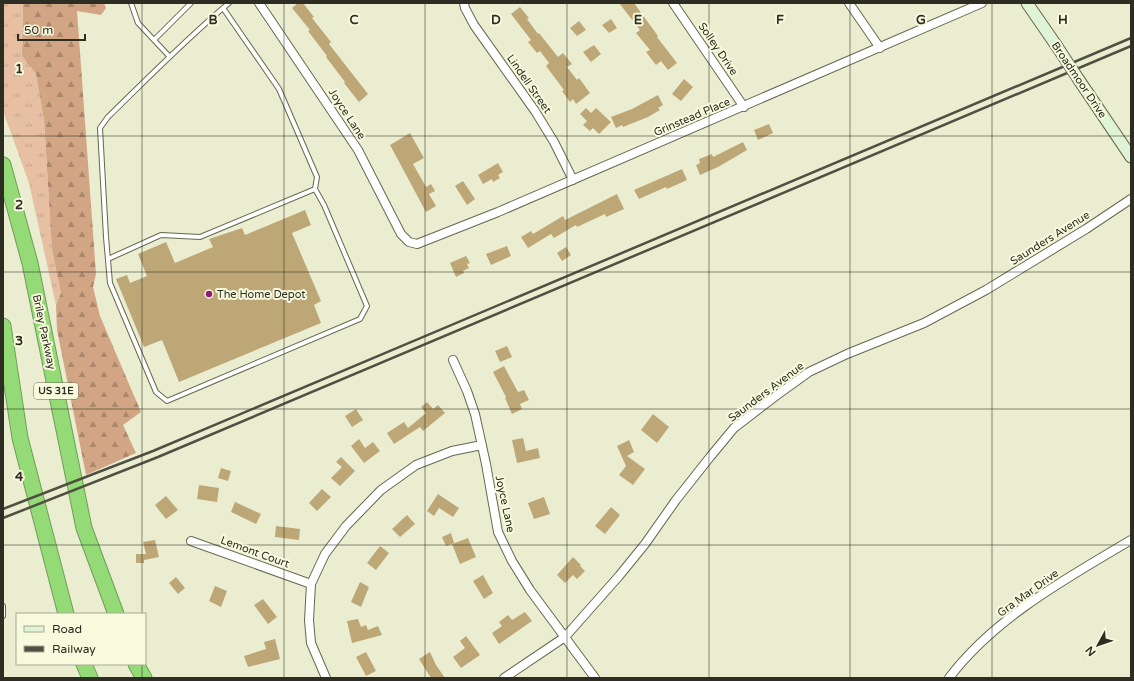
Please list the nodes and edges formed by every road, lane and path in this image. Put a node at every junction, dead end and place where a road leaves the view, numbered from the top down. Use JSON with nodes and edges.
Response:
{"nodes":[{"id":1,"x":130,"y":3,"type":"edge"},
{"id":2,"x":191,"y":3,"type":"edge"},
{"id":3,"x":229,"y":3,"type":"edge"},
{"id":4,"x":259,"y":3,"type":"edge"},
{"id":5,"x":464,"y":3,"type":"edge"},
{"id":6,"x":673,"y":3,"type":"edge"},
{"id":7,"x":850,"y":3,"type":"edge"},
{"id":8,"x":982,"y":3,"type":"edge"},
{"id":9,"x":1027,"y":3,"type":"edge"},
{"id":10,"x":223,"y":8,"type":"junction"},
{"id":11,"x":154,"y":40,"type":"junction"},
{"id":12,"x":880,"y":48,"type":"junction"},
{"id":13,"x":170,"y":56,"type":"junction"},
{"id":14,"x":744,"y":107,"type":"junction"},
{"id":15,"x":1131,"y":157,"type":"edge"},
{"id":16,"x":3,"y":165,"type":"edge"},
{"id":17,"x":573,"y":180,"type":"junction"},
{"id":18,"x":315,"y":189,"type":"junction"},
{"id":19,"x":1131,"y":199,"type":"edge"},
{"id":20,"x":409,"y":242,"type":"joint"},
{"id":21,"x":108,"y":259,"type":"junction"},
{"id":22,"x":3,"y":326,"type":"edge"},
{"id":23,"x":453,"y":360,"type":"dead end"},
{"id":24,"x":3,"y":392,"type":"edge"},
{"id":25,"x":20,"y":438,"type":"junction"},
{"id":26,"x":482,"y":445,"type":"junction"},
{"id":27,"x":1131,"y":540,"type":"edge"},
{"id":28,"x":191,"y":541,"type":"dead end"},
{"id":29,"x":310,"y":584,"type":"junction"},
{"id":30,"x":3,"y":606,"type":"edge"},
{"id":31,"x":66,"y":613,"type":"edge"},
{"id":32,"x":116,"y":613,"type":"edge"},
{"id":33,"x":3,"y":616,"type":"edge"},
{"id":34,"x":565,"y":637,"type":"junction"},
{"id":35,"x":84,"y":665,"type":"edge"},
{"id":36,"x":137,"y":665,"type":"edge"},
{"id":37,"x":90,"y":678,"type":"edge"},
{"id":38,"x":144,"y":678,"type":"edge"},
{"id":39,"x":326,"y":678,"type":"edge"},
{"id":40,"x":504,"y":678,"type":"edge"},
{"id":41,"x":595,"y":678,"type":"edge"},
{"id":42,"x":949,"y":678,"type":"edge"}],
"edges":[{"from":1,"to":11,"type":"lane"},
{"from":2,"to":11,"type":"lane"},
{"from":3,"to":10,"type":"lane"},
{"from":4,"to":20,"type":"street","name":"Joyce Lane"},
{"from":5,"to":17,"type":"street","name":"Lindell Street"},
{"from":6,"to":14,"type":"street","name":"Solley Drive"},
{"from":7,"to":12,"type":"street"},
{"from":8,"to":12,"type":"street","name":"Grinstead Place"},
{"from":9,"to":15,"type":"main road","name":"Broadmoor Drive","bridge":true},
{"from":10,"to":13,"type":"lane"},
{"from":10,"to":18,"type":"lane"},
{"from":11,"to":13,"type":"lane"},
{"from":12,"to":14,"type":"street","name":"Grinstead Place"},
{"from":13,"to":21,"type":"lane"},
{"from":14,"to":17,"type":"street","name":"Grinstead Place"},
{"from":16,"to":32,"type":"highway","name":"Briley Parkway","number":"US 31E"},
{"from":17,"to":20,"type":"street","name":"Grinstead Place"},
{"from":18,"to":21,"type":"lane"},
{"from":18,"to":21,"type":"lane"},
{"from":19,"to":34,"type":"street","name":"Saunders Avenue"},
{"from":22,"to":25,"type":"highway"},
{"from":23,"to":26,"type":"street","name":"Joyce Lane"},
{"from":24,"to":25,"type":"highway"},
{"from":25,"to":31,"type":"highway"},
{"from":26,"to":29,"type":"street"},
{"from":26,"to":34,"type":"street","name":"Joyce Lane"},
{"from":27,"to":42,"type":"street","name":"Gra Mar Drive"},
{"from":28,"to":29,"type":"street","name":"Lemont Court"},
{"from":29,"to":39,"type":"street"},
{"from":30,"to":33,"type":"lane"},
{"from":34,"to":40,"type":"street","name":"Saunders Avenue"},
{"from":34,"to":41,"type":"street","name":"Joyce Lane"},
{"from":35,"to":37,"type":"highway"},
{"from":36,"to":38,"type":"highway"}]}
